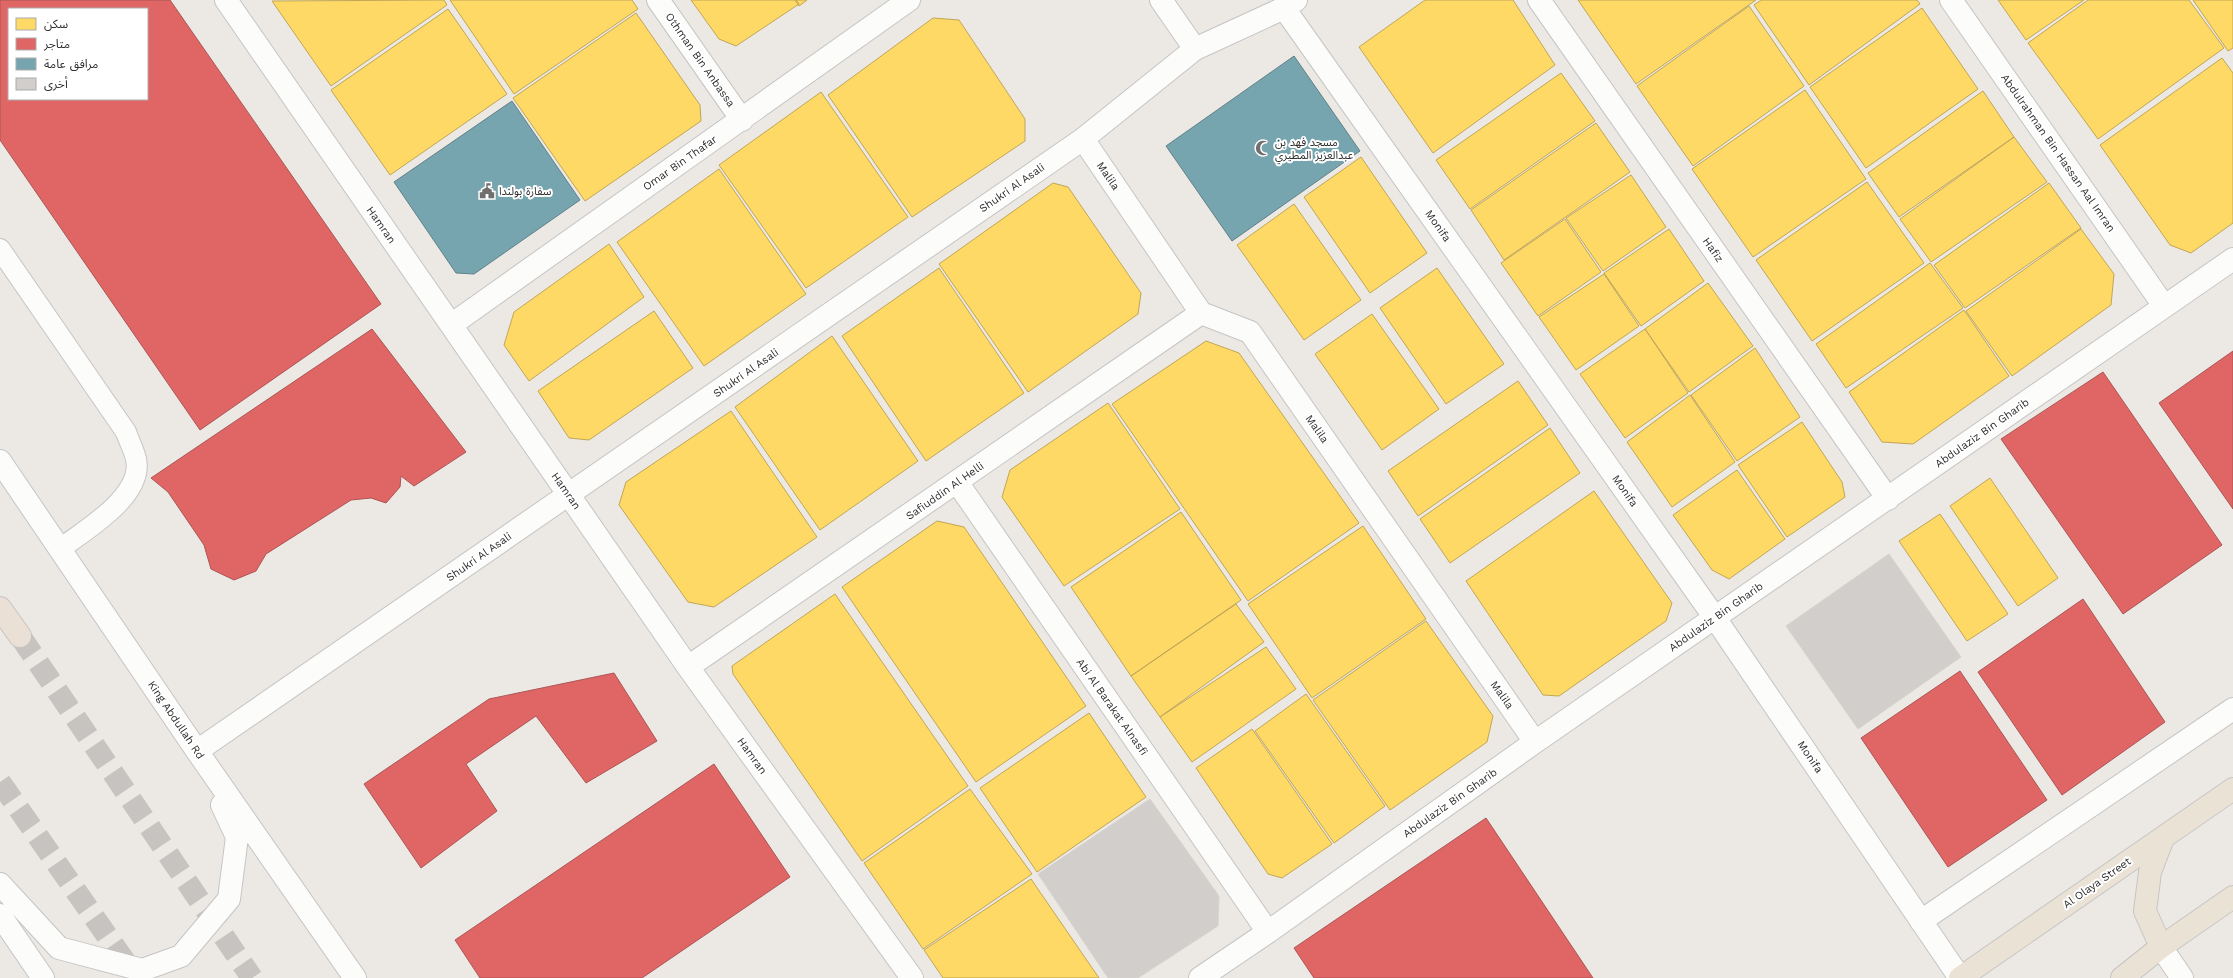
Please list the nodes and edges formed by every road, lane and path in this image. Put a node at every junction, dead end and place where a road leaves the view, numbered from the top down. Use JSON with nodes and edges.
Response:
{"nodes":[{"id":1,"x":226,"y":0,"type":"edge"},
{"id":2,"x":658,"y":0,"type":"edge"},
{"id":3,"x":1161,"y":0,"type":"edge"},
{"id":4,"x":1539,"y":0,"type":"edge"},
{"id":5,"x":1951,"y":0,"type":"edge"},
{"id":6,"x":903,"y":1,"type":"edge"},
{"id":7,"x":1290,"y":4,"type":"edge"},
{"id":8,"x":1195,"y":50,"type":"junction"},
{"id":9,"x":742,"y":120,"type":"junction"},
{"id":10,"x":1083,"y":139,"type":"junction"},
{"id":11,"x":0,"y":249,"type":"edge"},
{"id":12,"x":2233,"y":259,"type":"edge"},
{"id":13,"x":2164,"y":306,"type":"junction"},
{"id":14,"x":1201,"y":313,"type":"junction"},
{"id":15,"x":451,"y":325,"type":"junction"},
{"id":16,"x":0,"y":461,"type":"edge"},
{"id":17,"x":957,"y":482,"type":"junction"},
{"id":18,"x":569,"y":496,"type":"junction"},
{"id":19,"x":1888,"y":499,"type":"junction"},
{"id":20,"x":60,"y":549,"type":"junction"},
{"id":21,"x":0,"y":608,"type":"edge"},
{"id":22,"x":1715,"y":618,"type":"junction"},
{"id":23,"x":20,"y":636,"type":"tunnel mouth"},
{"id":24,"x":688,"y":667,"type":"junction"},
{"id":25,"x":2233,"y":709,"type":"edge"},
{"id":26,"x":1535,"y":742,"type":"junction"},
{"id":27,"x":197,"y":751,"type":"junction"},
{"id":28,"x":2233,"y":789,"type":"edge"},
{"id":29,"x":2163,"y":838,"type":"junction"},
{"id":30,"x":0,"y":884,"type":"edge"},
{"id":31,"x":2233,"y":898,"type":"edge"},
{"id":32,"x":0,"y":915,"type":"edge"},
{"id":33,"x":1921,"y":921,"type":"junction"},
{"id":34,"x":1268,"y":932,"type":"junction"},
{"id":35,"x":2161,"y":947,"type":"junction"},
{"id":36,"x":43,"y":978,"type":"edge"},
{"id":37,"x":355,"y":978,"type":"edge"},
{"id":38,"x":912,"y":978,"type":"edge"},
{"id":39,"x":1200,"y":978,"type":"edge"},
{"id":40,"x":1960,"y":978,"type":"edge"},
{"id":41,"x":2122,"y":978,"type":"edge"},
{"id":42,"x":2182,"y":978,"type":"edge"}],
"edges":[{"from":1,"to":15,"type":"street","name":"Hamran"},
{"from":2,"to":9,"type":"street","name":"Othman Bin Anbassa"},
{"from":3,"to":8,"type":"street"},
{"from":4,"to":19,"type":"street","name":"Hafiz"},
{"from":5,"to":13,"type":"street","name":"Abdulrahman Bin Hassan Aal Imran"},
{"from":6,"to":9,"type":"street","name":"Omar Bin Thafar"},
{"from":7,"to":8,"type":"street","name":"Shukri Al Asali"},
{"from":7,"to":22,"type":"street","name":"Monifa"},
{"from":8,"to":10,"type":"street","name":"Shukri Al Asali"},
{"from":9,"to":15,"type":"street","name":"Omar Bin Thafar"},
{"from":10,"to":14,"type":"street","name":"Malila"},
{"from":10,"to":18,"type":"street","name":"Shukri Al Asali"},
{"from":11,"to":20,"type":"lane"},
{"from":12,"to":13,"type":"street","name":"Abdulaziz Bin Gharib"},
{"from":13,"to":19,"type":"street","name":"Abdulaziz Bin Gharib"},
{"from":14,"to":17,"type":"street","name":"Safiuddin Al Helli"},
{"from":14,"to":26,"type":"street","name":"Malila"},
{"from":15,"to":18,"type":"street","name":"Hamran"},
{"from":16,"to":20,"type":"street","name":"King Abdullah Rd"},
{"from":17,"to":24,"type":"street","name":"Safiuddin Al Helli"},
{"from":17,"to":34,"type":"street","name":"Abi Al Barakat Alnasfi"},
{"from":18,"to":24,"type":"street","name":"Hamran"},
{"from":18,"to":27,"type":"street","name":"Shukri Al Asali"},
{"from":19,"to":22,"type":"street","name":"Abdulaziz Bin Gharib"},
{"from":20,"to":27,"type":"street","name":"King Abdullah Rd"},
{"from":21,"to":23,"type":"highway"},
{"from":22,"to":26,"type":"street","name":"Abdulaziz Bin Gharib"},
{"from":22,"to":33,"type":"street","name":"Monifa"},
{"from":24,"to":38,"type":"street","name":"Hamran"},
{"from":25,"to":33,"type":"street"},
{"from":26,"to":34,"type":"street","name":"Abdulaziz Bin Gharib"},
{"from":27,"to":30,"type":"street"},
{"from":27,"to":37,"type":"street","name":"King Abdullah Rd"},
{"from":28,"to":29,"type":"main road","name":"Al Olaya Street"},
{"from":29,"to":35,"type":"main road"},
{"from":29,"to":40,"type":"main road","name":"Al Olaya Street"},
{"from":31,"to":35,"type":"main road"},
{"from":32,"to":36,"type":"street"},
{"from":33,"to":40,"type":"street","name":"Monifa"},
{"from":34,"to":39,"type":"street","name":"Abdulaziz Bin Gharib"},
{"from":35,"to":41,"type":"main road"},
{"from":35,"to":42,"type":"street"}]}
